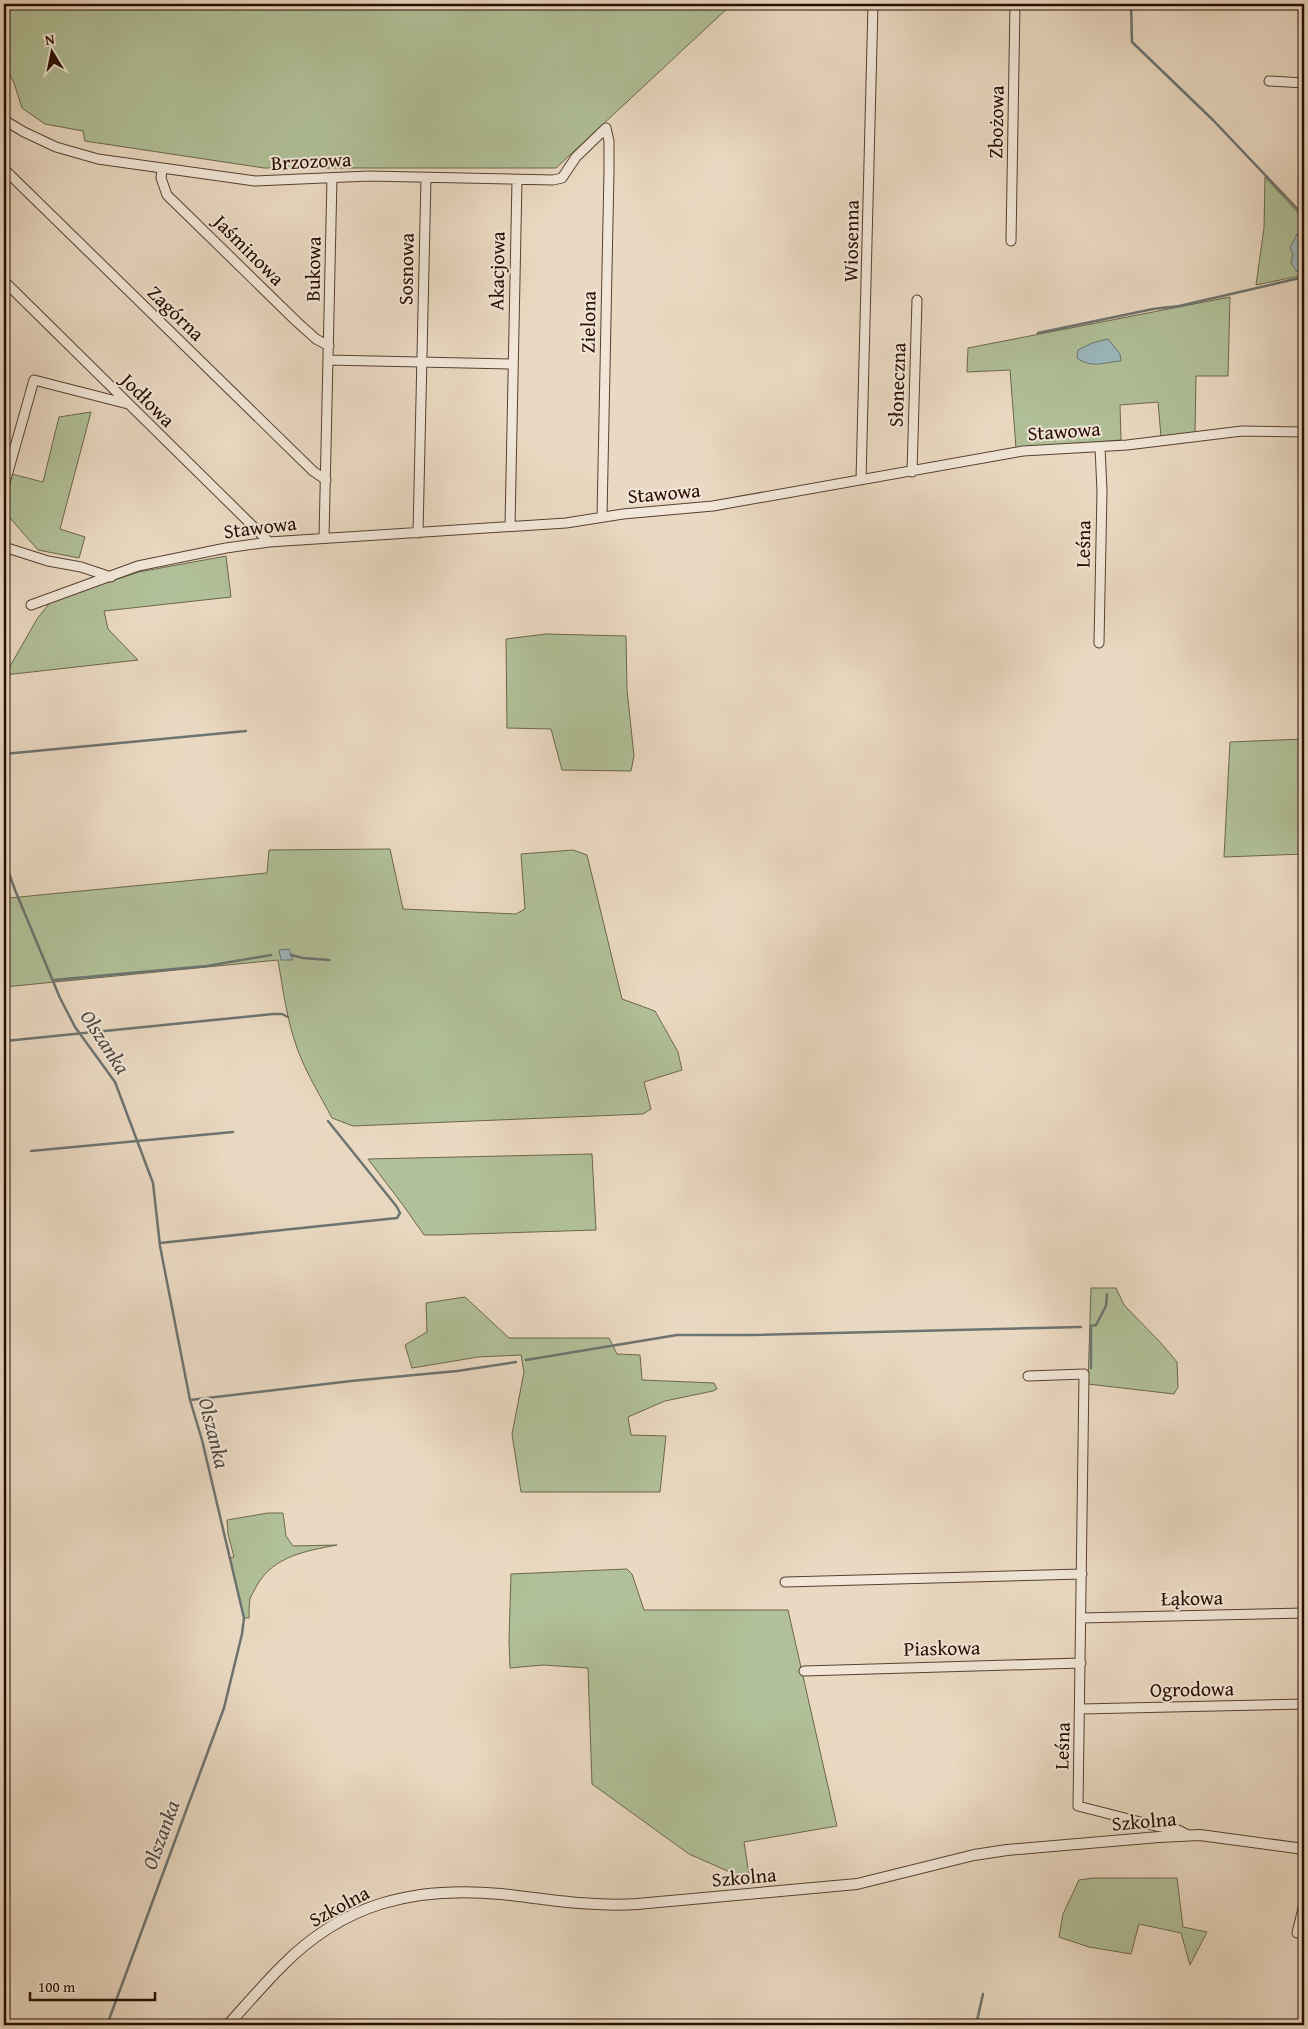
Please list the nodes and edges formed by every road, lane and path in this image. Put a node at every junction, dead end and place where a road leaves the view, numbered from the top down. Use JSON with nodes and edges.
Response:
{"nodes":[{"id":1,"x":873,"y":4,"type":"edge"},
{"id":2,"x":1015,"y":4,"type":"edge"},
{"id":3,"x":1269,"y":81,"type":"dead end"},
{"id":4,"x":1304,"y":83,"type":"edge"},
{"id":5,"x":4,"y":120,"type":"edge"},
{"id":6,"x":606,"y":128,"type":"joint"},
{"id":7,"x":4,"y":169,"type":"edge"},
{"id":8,"x":162,"y":169,"type":"junction"},
{"id":9,"x":332,"y":178,"type":"junction"},
{"id":10,"x":426,"y":178,"type":"junction"},
{"id":11,"x":517,"y":180,"type":"junction"},
{"id":12,"x":1011,"y":241,"type":"dead end"},
{"id":13,"x":4,"y":282,"type":"edge"},
{"id":14,"x":917,"y":300,"type":"dead end"},
{"id":15,"x":328,"y":346,"type":"junction"},
{"id":16,"x":328,"y":360,"type":"junction"},
{"id":17,"x":422,"y":362,"type":"junction"},
{"id":18,"x":513,"y":364,"type":"junction"},
{"id":19,"x":128,"y":404,"type":"junction"},
{"id":20,"x":1304,"y":432,"type":"edge"},
{"id":21,"x":1100,"y":447,"type":"junction"},
{"id":22,"x":912,"y":472,"type":"junction"},
{"id":23,"x":326,"y":480,"type":"junction"},
{"id":24,"x":861,"y":480,"type":"junction"},
{"id":25,"x":4,"y":486,"type":"edge"},
{"id":26,"x":602,"y":517,"type":"junction"},
{"id":27,"x":510,"y":526,"type":"junction"},
{"id":28,"x":418,"y":533,"type":"junction"},
{"id":29,"x":324,"y":538,"type":"junction"},
{"id":30,"x":269,"y":542,"type":"junction"},
{"id":31,"x":4,"y":547,"type":"edge"},
{"id":32,"x":111,"y":577,"type":"junction"},
{"id":33,"x":31,"y":605,"type":"dead end"},
{"id":34,"x":1099,"y":643,"type":"dead end"},
{"id":35,"x":1028,"y":1376,"type":"dead end"},
{"id":36,"x":1082,"y":1574,"type":"junction"},
{"id":37,"x":785,"y":1582,"type":"dead end"},
{"id":38,"x":1304,"y":1612,"type":"edge"},
{"id":39,"x":1081,"y":1618,"type":"junction"},
{"id":40,"x":1081,"y":1663,"type":"junction"},
{"id":41,"x":804,"y":1671,"type":"dead end"},
{"id":42,"x":1304,"y":1704,"type":"edge"},
{"id":43,"x":1081,"y":1709,"type":"junction"},
{"id":44,"x":1156,"y":1826,"type":"junction"},
{"id":45,"x":1188,"y":1835,"type":"junction"},
{"id":46,"x":1159,"y":1837,"type":"junction"},
{"id":47,"x":1304,"y":1849,"type":"edge"},
{"id":48,"x":1304,"y":1904,"type":"edge"},
{"id":49,"x":1298,"y":1933,"type":"dead end"},
{"id":50,"x":228,"y":2025,"type":"edge"}],
"edges":[{"from":1,"to":24,"type":"street","name":"Wiosenna"},
{"from":2,"to":12,"type":"street","name":"Zbożowa"},
{"from":3,"to":4,"type":"street"},
{"from":5,"to":8,"type":"street","name":"Brzozowa"},
{"from":6,"to":11,"type":"street","name":"Brzozowa"},
{"from":6,"to":26,"type":"street","name":"Zielona"},
{"from":7,"to":23,"type":"street","name":"Zagórna"},
{"from":8,"to":9,"type":"street","name":"Brzozowa"},
{"from":8,"to":15,"type":"street","name":"Jaśminowa"},
{"from":9,"to":10,"type":"street","name":"Brzozowa"},
{"from":9,"to":15,"type":"street","name":"Bukowa"},
{"from":10,"to":11,"type":"street","name":"Brzozowa"},
{"from":10,"to":17,"type":"street","name":"Sosnowa"},
{"from":11,"to":18,"type":"street","name":"Akacjowa"},
{"from":13,"to":19,"type":"street","name":"Jodłowa"},
{"from":14,"to":22,"type":"street","name":"Słoneczna"},
{"from":15,"to":16,"type":"street","name":"Bukowa"},
{"from":16,"to":17,"type":"street"},
{"from":16,"to":23,"type":"street","name":"Bukowa"},
{"from":17,"to":18,"type":"street"},
{"from":17,"to":28,"type":"street","name":"Sosnowa"},
{"from":18,"to":27,"type":"street","name":"Akacjowa"},
{"from":19,"to":25,"type":"street"},
{"from":19,"to":30,"type":"street","name":"Jodłowa"},
{"from":20,"to":21,"type":"street","name":"Stawowa"},
{"from":21,"to":22,"type":"street","name":"Stawowa"},
{"from":21,"to":34,"type":"street","name":"Leśna"},
{"from":22,"to":24,"type":"street","name":"Stawowa"},
{"from":23,"to":29,"type":"street","name":"Bukowa"},
{"from":24,"to":26,"type":"street","name":"Stawowa"},
{"from":26,"to":27,"type":"street","name":"Stawowa"},
{"from":27,"to":28,"type":"street","name":"Stawowa"},
{"from":28,"to":29,"type":"street","name":"Stawowa"},
{"from":29,"to":30,"type":"street","name":"Stawowa"},
{"from":30,"to":32,"type":"street","name":"Stawowa"},
{"from":31,"to":32,"type":"street"},
{"from":32,"to":33,"type":"street","name":"Stawowa"},
{"from":35,"to":36,"type":"street","name":"Leśna"},
{"from":36,"to":37,"type":"street"},
{"from":36,"to":39,"type":"street","name":"Leśna"},
{"from":38,"to":39,"type":"street","name":"Łąkowa"},
{"from":39,"to":40,"type":"street","name":"Leśna"},
{"from":40,"to":41,"type":"street","name":"Piaskowa"},
{"from":40,"to":43,"type":"street","name":"Leśna"},
{"from":42,"to":43,"type":"street","name":"Ogrodowa"},
{"from":43,"to":44,"type":"street","name":"Leśna"},
{"from":44,"to":45,"type":"street","name":"Leśna"},
{"from":44,"to":46,"type":"street"},
{"from":45,"to":46,"type":"street","name":"Szkolna"},
{"from":45,"to":47,"type":"street","name":"Szkolna"},
{"from":46,"to":50,"type":"street","name":"Szkolna"},
{"from":48,"to":49,"type":"street"}]}
